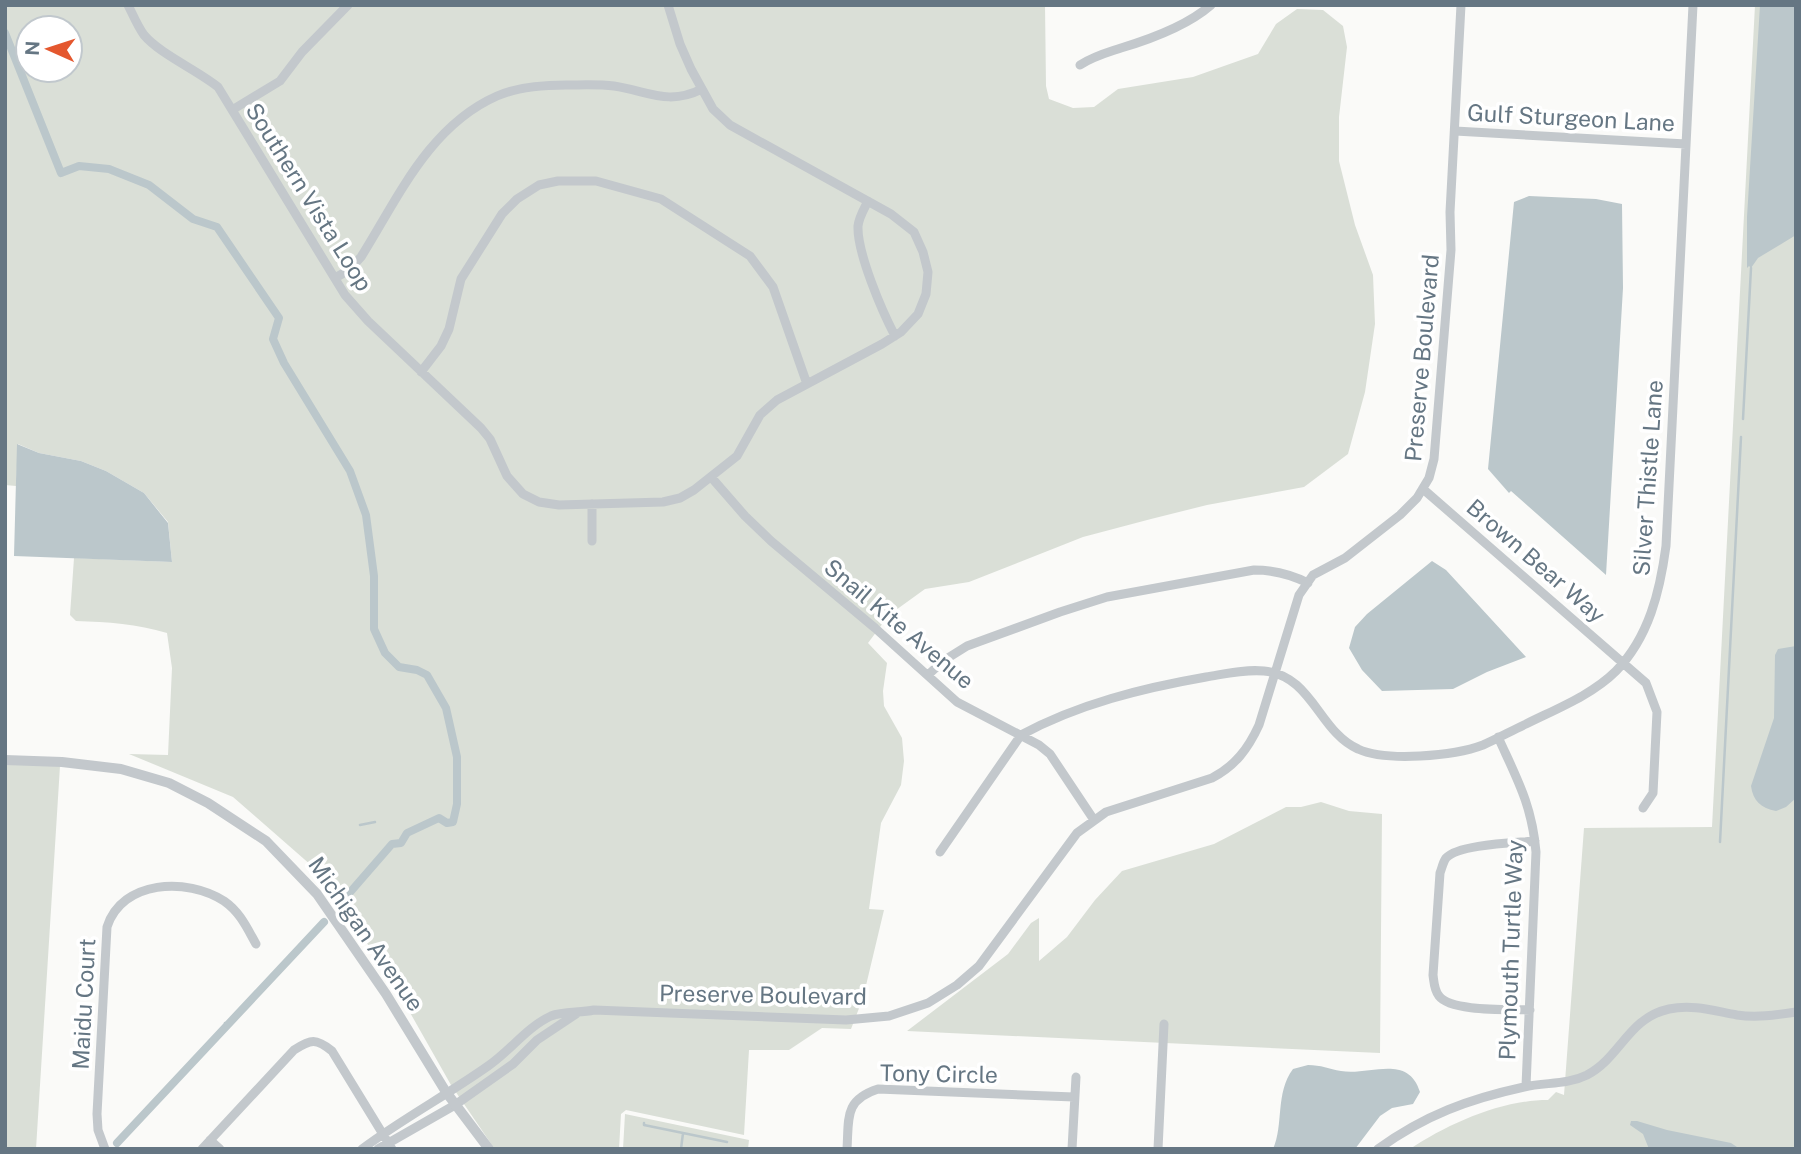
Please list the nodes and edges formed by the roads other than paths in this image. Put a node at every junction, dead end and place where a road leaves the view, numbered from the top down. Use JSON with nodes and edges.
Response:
{"nodes":[{"id":1,"x":128,"y":5,"type":"edge"},
{"id":2,"x":348,"y":5,"type":"edge"},
{"id":3,"x":668,"y":5,"type":"edge"},
{"id":4,"x":1211,"y":5,"type":"edge"},
{"id":5,"x":1461,"y":5,"type":"edge"},
{"id":6,"x":1693,"y":5,"type":"edge"},
{"id":7,"x":1080,"y":65,"type":"dead end"},
{"id":8,"x":702,"y":89,"type":"junction"},
{"id":9,"x":232,"y":110,"type":"junction"},
{"id":10,"x":1455,"y":131,"type":"junction"},
{"id":11,"x":1686,"y":144,"type":"junction"},
{"id":12,"x":868,"y":201,"type":"junction"},
{"id":13,"x":335,"y":278,"type":"junction"},
{"id":14,"x":895,"y":336,"type":"junction"},
{"id":15,"x":421,"y":372,"type":"junction"},
{"id":16,"x":807,"y":384,"type":"junction"},
{"id":17,"x":711,"y":477,"type":"junction"},
{"id":18,"x":1423,"y":489,"type":"junction"},
{"id":19,"x":592,"y":504,"type":"junction"},
{"id":20,"x":592,"y":541,"type":"dead end"},
{"id":21,"x":1308,"y":583,"type":"junction"},
{"id":22,"x":1623,"y":662,"type":"junction"},
{"id":23,"x":1274,"y":673,"type":"junction"},
{"id":24,"x":928,"y":675,"type":"junction"},
{"id":25,"x":1021,"y":735,"type":"junction"},
{"id":26,"x":1498,"y":737,"type":"junction"},
{"id":27,"x":5,"y":760,"type":"edge"},
{"id":28,"x":1643,"y":808,"type":"dead end"},
{"id":29,"x":1094,"y":820,"type":"junction"},
{"id":30,"x":1535,"y":841,"type":"junction"},
{"id":31,"x":940,"y":852,"type":"dead end"},
{"id":32,"x":257,"y":944,"type":"dead end"},
{"id":33,"x":1530,"y":1010,"type":"junction"},
{"id":34,"x":1796,"y":1012,"type":"edge"},
{"id":35,"x":576,"y":1014,"type":"junction"},
{"id":36,"x":1164,"y":1024,"type":"dead end"},
{"id":37,"x":1076,"y":1077,"type":"dead end"},
{"id":38,"x":1526,"y":1086,"type":"junction"},
{"id":39,"x":446,"y":1092,"type":"junction"},
{"id":40,"x":1074,"y":1097,"type":"junction"},
{"id":41,"x":455,"y":1105,"type":"junction"},
{"id":42,"x":382,"y":1134,"type":"junction"},
{"id":43,"x":210,"y":1140,"type":"junction"},
{"id":44,"x":390,"y":1146,"type":"edge"},
{"id":45,"x":105,"y":1149,"type":"edge"},
{"id":46,"x":202,"y":1149,"type":"edge"},
{"id":47,"x":220,"y":1149,"type":"edge"},
{"id":48,"x":362,"y":1149,"type":"edge"},
{"id":49,"x":378,"y":1149,"type":"edge"},
{"id":50,"x":489,"y":1149,"type":"edge"},
{"id":51,"x":847,"y":1149,"type":"edge"},
{"id":52,"x":1072,"y":1149,"type":"edge"},
{"id":53,"x":1158,"y":1149,"type":"edge"},
{"id":54,"x":1378,"y":1149,"type":"edge"}],
"edges":[{"from":1,"to":9,"type":"street","name":"Southern Vista Loop"},
{"from":2,"to":9,"type":"street"},
{"from":3,"to":8,"type":"street","name":"Southern Vista Loop"},
{"from":4,"to":7,"type":"street"},
{"from":5,"to":10,"type":"street","name":"Preserve Boulevard"},
{"from":6,"to":11,"type":"street","name":"Silver Thistle Lane"},
{"from":8,"to":12,"type":"street","name":"Southern Vista Loop"},
{"from":8,"to":13,"type":"street"},
{"from":9,"to":13,"type":"street","name":"Southern Vista Loop"},
{"from":10,"to":11,"type":"street","name":"Gulf Sturgeon Lane"},
{"from":10,"to":18,"type":"street","name":"Preserve Boulevard"},
{"from":11,"to":22,"type":"street","name":"Silver Thistle Lane"},
{"from":12,"to":14,"type":"street"},
{"from":12,"to":14,"type":"street","name":"Southern Vista Loop"},
{"from":13,"to":15,"type":"street","name":"Southern Vista Loop"},
{"from":14,"to":16,"type":"street","name":"Southern Vista Loop"},
{"from":15,"to":16,"type":"street"},
{"from":15,"to":19,"type":"street","name":"Southern Vista Loop"},
{"from":16,"to":17,"type":"street","name":"Southern Vista Loop"},
{"from":17,"to":19,"type":"street","name":"Southern Vista Loop"},
{"from":17,"to":24,"type":"street","name":"Snail Kite Avenue"},
{"from":18,"to":21,"type":"street","name":"Preserve Boulevard"},
{"from":18,"to":22,"type":"street","name":"Brown Bear Way"},
{"from":19,"to":20,"type":"street"},
{"from":21,"to":23,"type":"street","name":"Preserve Boulevard"},
{"from":21,"to":24,"type":"street"},
{"from":22,"to":26,"type":"street","name":"Silver Thistle Lane"},
{"from":22,"to":28,"type":"street","name":"Brown Bear Way"},
{"from":23,"to":25,"type":"street"},
{"from":23,"to":26,"type":"street","name":"Silver Thistle Lane"},
{"from":23,"to":29,"type":"street","name":"Preserve Boulevard"},
{"from":24,"to":25,"type":"street","name":"Snail Kite Avenue"},
{"from":25,"to":29,"type":"street","name":"Snail Kite Avenue"},
{"from":25,"to":31,"type":"street"},
{"from":26,"to":30,"type":"street","name":"Plymouth Turtle Way"},
{"from":27,"to":39,"type":"street","name":"Michigan Avenue"},
{"from":29,"to":35,"type":"street","name":"Preserve Boulevard"},
{"from":30,"to":33,"type":"street","name":"Plymouth Turtle Way"},
{"from":30,"to":33,"type":"street"},
{"from":32,"to":45,"type":"street","name":"Maidu Court"},
{"from":33,"to":38,"type":"street","name":"Plymouth Turtle Way"},
{"from":34,"to":38,"type":"street"},
{"from":35,"to":39,"type":"street","name":"Preserve Boulevard"},
{"from":35,"to":41,"type":"street","name":"Preserve Boulevard"},
{"from":36,"to":53,"type":"street"},
{"from":37,"to":40,"type":"street"},
{"from":38,"to":54,"type":"street"},
{"from":39,"to":41,"type":"street","name":"Michigan Avenue"},
{"from":39,"to":42,"type":"street","name":"Preserve Boulevard"},
{"from":40,"to":51,"type":"street","name":"Tony Circle"},
{"from":40,"to":52,"type":"street"},
{"from":41,"to":44,"type":"street","name":"Preserve Boulevard"},
{"from":41,"to":50,"type":"street","name":"Michigan Avenue"},
{"from":42,"to":43,"type":"street"},
{"from":42,"to":44,"type":"street"},
{"from":42,"to":48,"type":"street","name":"Preserve Boulevard"},
{"from":43,"to":46,"type":"street"},
{"from":43,"to":47,"type":"street"},
{"from":44,"to":49,"type":"street","name":"Preserve Boulevard"}]}
